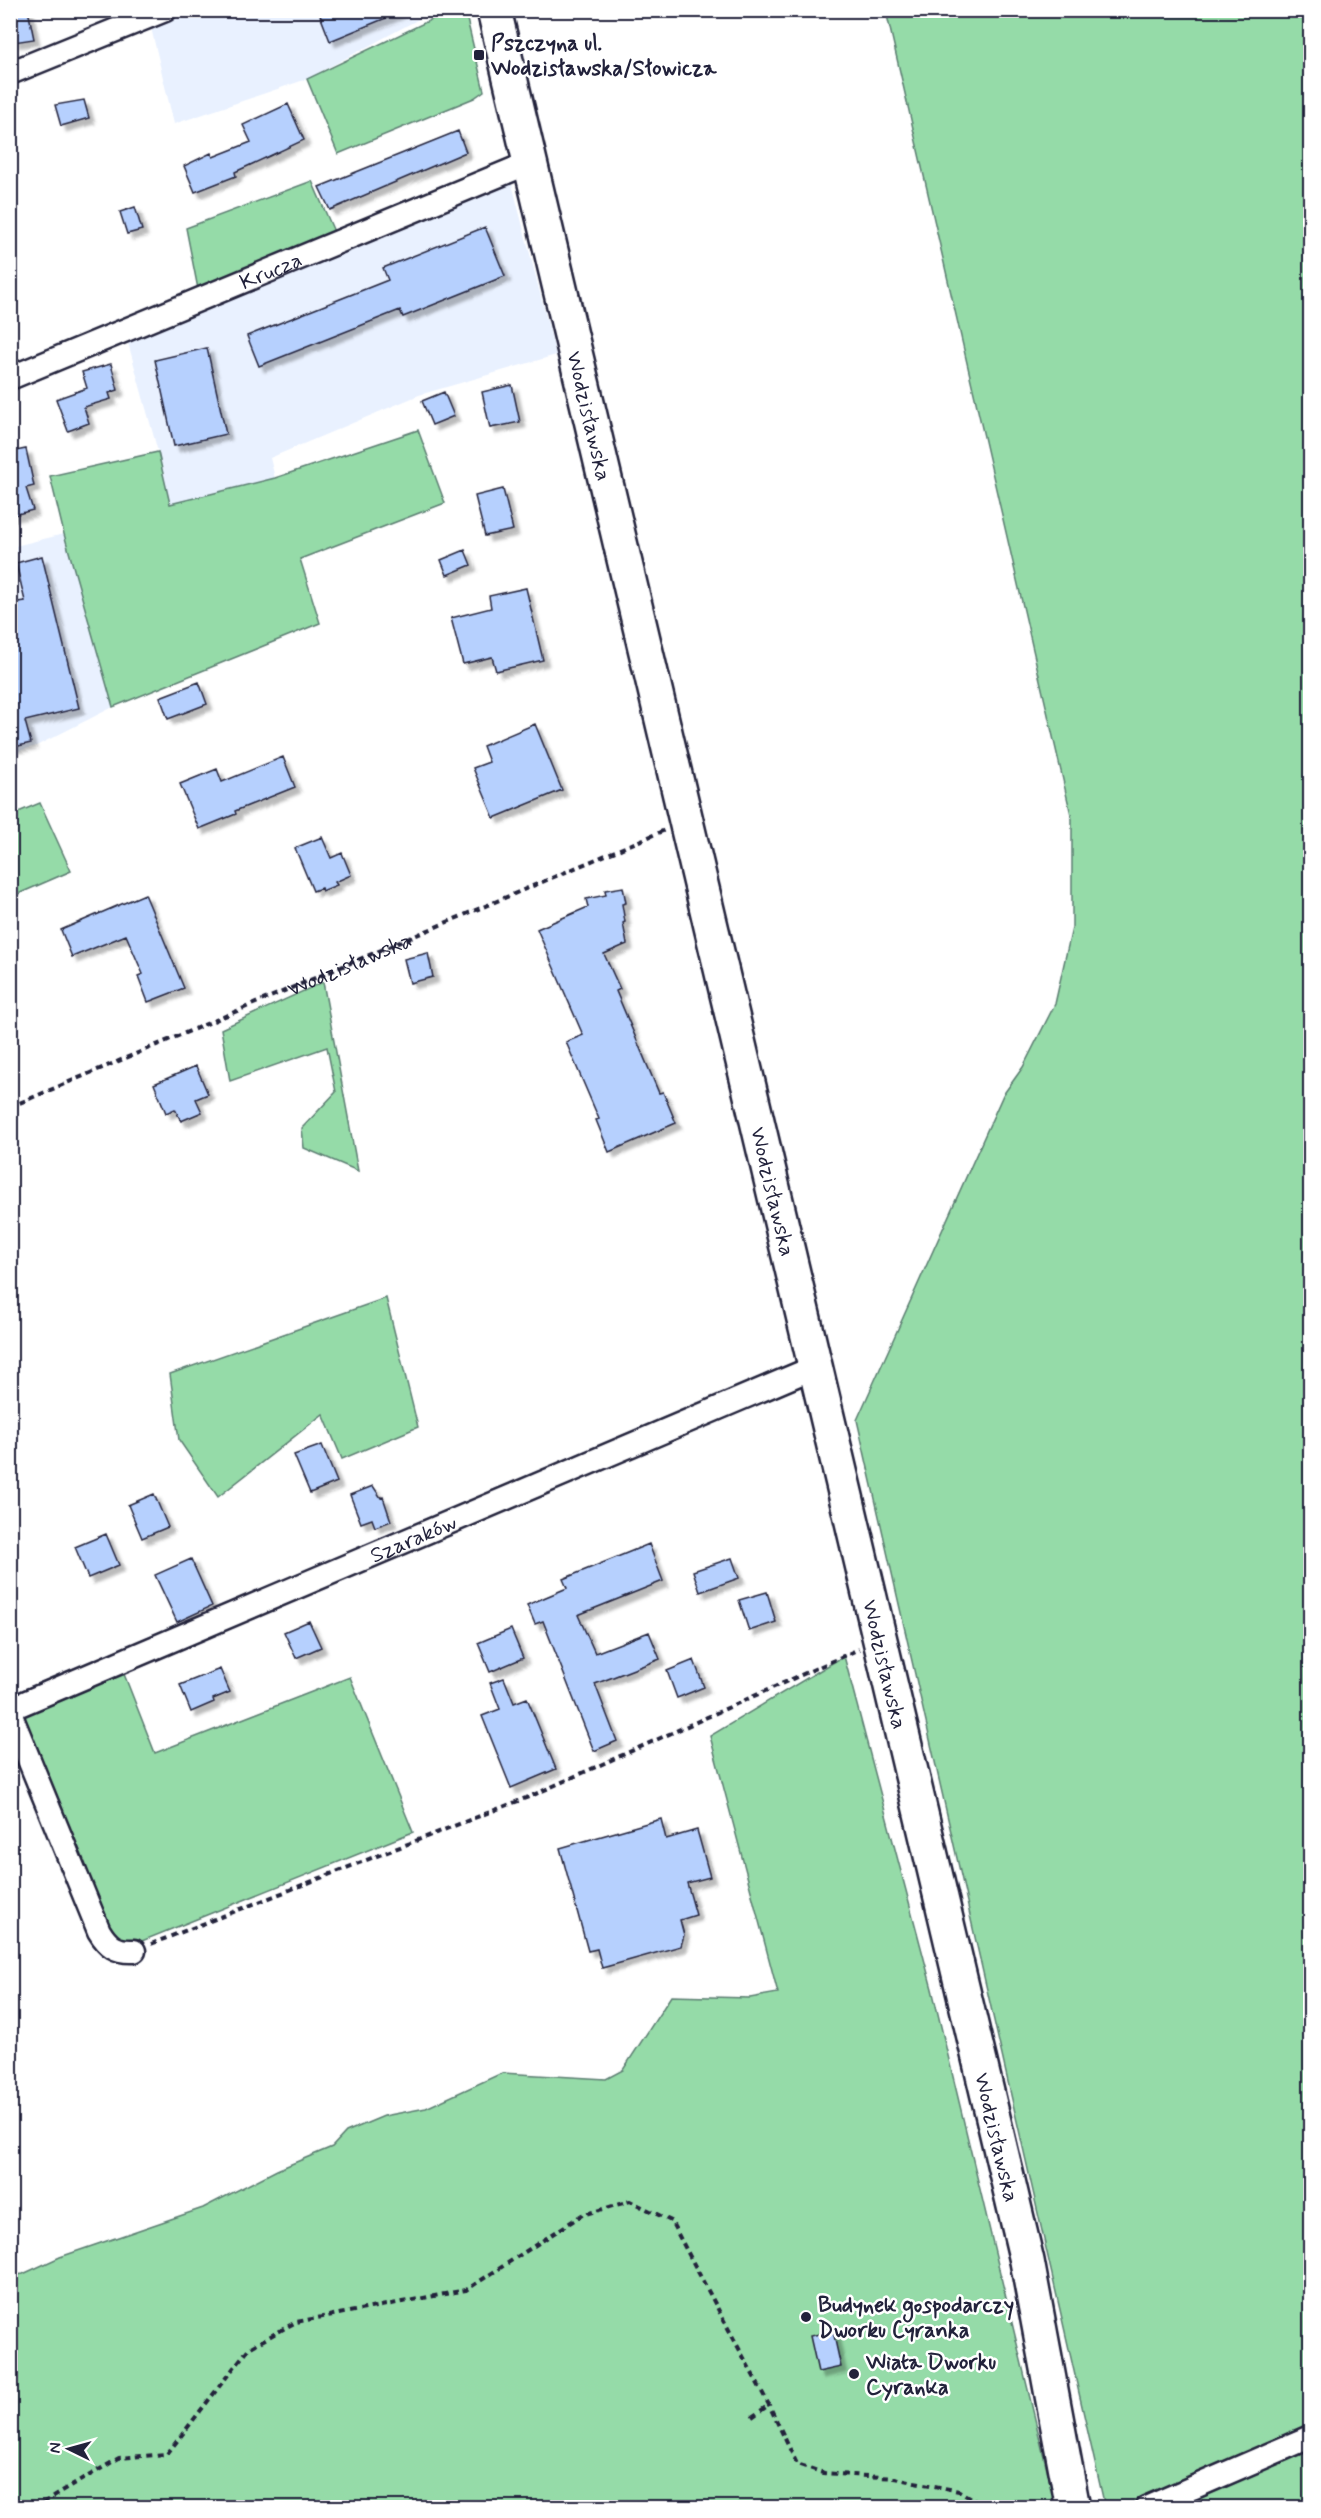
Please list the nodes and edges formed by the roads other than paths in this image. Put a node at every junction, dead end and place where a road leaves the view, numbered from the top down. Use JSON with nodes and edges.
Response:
{"nodes":[{"id":1,"x":165,"y":10,"type":"edge"},
{"id":2,"x":494,"y":10,"type":"edge"},
{"id":3,"x":10,"y":73,"type":"edge"},
{"id":4,"x":531,"y":162,"type":"junction"},
{"id":5,"x":10,"y":378,"type":"edge"},
{"id":6,"x":815,"y":1367,"type":"junction"},
{"id":7,"x":10,"y":1711,"type":"edge"},
{"id":8,"x":134,"y":1951,"type":"road end"},
{"id":9,"x":1311,"y":2437,"type":"edge"},
{"id":10,"x":1073,"y":2508,"type":"edge"},
{"id":11,"x":1146,"y":2508,"type":"edge"}],
"edges":[{"from":1,"to":3,"type":"street"},
{"from":2,"to":4,"type":"main road","name":"Wodzisławska"},
{"from":4,"to":5,"type":"street","name":"Krucza"},
{"from":4,"to":6,"type":"main road","name":"Wodzisławska"},
{"from":6,"to":7,"type":"street","name":"Szaraków"},
{"from":6,"to":10,"type":"main road","name":"Wodzisławska"},
{"from":7,"to":8,"type":"street"},
{"from":9,"to":11,"type":"street"}]}
